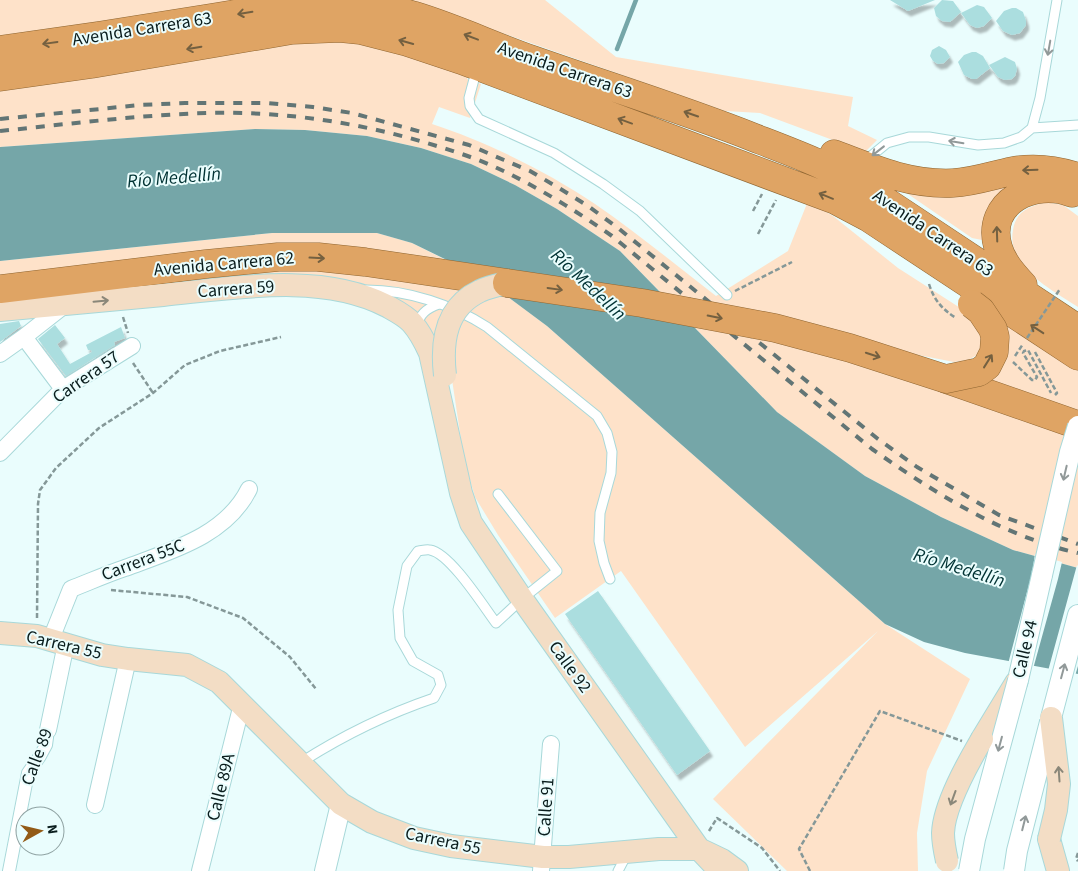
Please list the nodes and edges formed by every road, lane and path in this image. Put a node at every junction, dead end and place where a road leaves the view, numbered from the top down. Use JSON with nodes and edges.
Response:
{"nodes":[{"id":1,"x":1057,"y":0,"type":"edge"},
{"id":2,"x":0,"y":50,"type":"edge"},
{"id":3,"x":478,"y":66,"type":"junction"},
{"id":4,"x":0,"y":77,"type":"edge"},
{"id":5,"x":719,"y":124,"type":"junction"},
{"id":6,"x":1078,"y":125,"type":"edge"},
{"id":7,"x":1032,"y":128,"type":"junction"},
{"id":8,"x":861,"y":164,"type":"junction"},
{"id":9,"x":1078,"y":177,"type":"edge"},
{"id":10,"x":786,"y":181,"type":"junction"},
{"id":11,"x":1078,"y":196,"type":"edge"},
{"id":12,"x":870,"y":218,"type":"junction"},
{"id":13,"x":758,"y":234,"type":"dead end"},
{"id":14,"x":792,"y":262,"type":"dead end"},
{"id":15,"x":507,"y":283,"type":"junction"},
{"id":16,"x":0,"y":289,"type":"edge"},
{"id":17,"x":339,"y":290,"type":"junction"},
{"id":18,"x":727,"y":295,"type":"joint"},
{"id":19,"x":1049,"y":296,"type":"junction"},
{"id":20,"x":66,"y":304,"type":"junction"},
{"id":21,"x":439,"y":304,"type":"junction"},
{"id":22,"x":0,"y":310,"type":"edge"},
{"id":23,"x":121,"y":310,"type":"dead end"},
{"id":24,"x":1078,"y":329,"type":"edge"},
{"id":25,"x":417,"y":330,"type":"junction"},
{"id":26,"x":24,"y":337,"type":"junction"},
{"id":27,"x":281,"y":337,"type":"dead end"},
{"id":28,"x":1031,"y":346,"type":"dead end"},
{"id":29,"x":128,"y":348,"type":"junction"},
{"id":30,"x":0,"y":354,"type":"edge"},
{"id":31,"x":1078,"y":356,"type":"edge"},
{"id":32,"x":1012,"y":361,"type":"dead end"},
{"id":33,"x":440,"y":372,"type":"junction"},
{"id":34,"x":1037,"y":377,"type":"dead end"},
{"id":35,"x":946,"y":379,"type":"junction"},
{"id":36,"x":63,"y":389,"type":"junction"},
{"id":37,"x":153,"y":393,"type":"junction"},
{"id":38,"x":1078,"y":426,"type":"edge"},
{"id":39,"x":0,"y":453,"type":"edge"},
{"id":40,"x":249,"y":489,"type":"dead end"},
{"id":41,"x":498,"y":494,"type":"dead end"},
{"id":42,"x":610,"y":579,"type":"dead end"},
{"id":43,"x":109,"y":590,"type":"dead end"},
{"id":44,"x":522,"y":599,"type":"junction"},
{"id":45,"x":1078,"y":615,"type":"edge"},
{"id":46,"x":0,"y":633,"type":"edge"},
{"id":47,"x":51,"y":640,"type":"junction"},
{"id":48,"x":128,"y":659,"type":"junction"},
{"id":49,"x":1018,"y":680,"type":"junction"},
{"id":50,"x":316,"y":689,"type":"dead end"},
{"id":51,"x":242,"y":704,"type":"junction"},
{"id":52,"x":1051,"y":718,"type":"junction"},
{"id":53,"x":48,"y":730,"type":"joint"},
{"id":54,"x":551,"y":744,"type":"dead end"},
{"id":55,"x":970,"y":744,"type":"dead end"},
{"id":56,"x":300,"y":764,"type":"junction"},
{"id":57,"x":341,"y":804,"type":"junction"},
{"id":58,"x":95,"y":805,"type":"dead end"},
{"id":59,"x":703,"y":841,"type":"junction"},
{"id":60,"x":1078,"y":853,"type":"edge"},
{"id":61,"x":623,"y":861,"type":"edge"},
{"id":62,"x":1078,"y":861,"type":"edge"},
{"id":63,"x":542,"y":864,"type":"edge"},
{"id":64,"x":947,"y":866,"type":"edge"},
{"id":65,"x":1050,"y":867,"type":"edge"},
{"id":66,"x":9,"y":871,"type":"edge"},
{"id":67,"x":200,"y":871,"type":"edge"},
{"id":68,"x":324,"y":871,"type":"edge"},
{"id":69,"x":720,"y":871,"type":"edge"},
{"id":70,"x":737,"y":871,"type":"edge"},
{"id":71,"x":780,"y":871,"type":"edge"},
{"id":72,"x":810,"y":871,"type":"edge"},
{"id":73,"x":968,"y":871,"type":"edge"},
{"id":74,"x":1014,"y":871,"type":"edge"}],
"edges":[{"from":1,"to":7,"type":"lane","one_way":true},
{"from":5,"to":2,"type":"highway","name":"Avenida Carrera 63","one_way":true},
{"from":3,"to":4,"type":"highway","name":"Avenida Carrera 63","one_way":true},
{"from":10,"to":3,"type":"highway","name":"Avenida Carrera 63","one_way":true},
{"from":3,"to":18,"type":"lane"},
{"from":5,"to":8,"type":"highway"},
{"from":5,"to":19,"type":"highway","name":"Avenida Carrera 63"},
{"from":6,"to":7,"type":"lane"},
{"from":7,"to":8,"type":"lane","one_way":true},
{"from":9,"to":8,"type":"highway","one_way":true},
{"from":12,"to":10,"type":"highway","name":"Avenida Carrera 63","one_way":true},
{"from":10,"to":13,"type":"path"},
{"from":19,"to":11,"type":"highway","one_way":true},
{"from":31,"to":12,"type":"highway","name":"Avenida Carrera 63","one_way":true},
{"from":35,"to":12,"type":"highway","one_way":true,"bridge":true},
{"from":14,"to":18,"type":"path"},
{"from":16,"to":15,"type":"highway","name":"Avenida Carrera 62","one_way":true},
{"from":15,"to":33,"type":"main road","name":"Calle 92","bridge":true},
{"from":15,"to":35,"type":"highway","one_way":true,"bridge":true},
{"from":20,"to":17,"type":"main road","name":"Carrera 59","one_way":true},
{"from":17,"to":21,"type":"lane"},
{"from":17,"to":25,"type":"main road","name":"Carrera 59"},
{"from":19,"to":24,"type":"highway","name":"Avenida Carrera 63"},
{"from":19,"to":32,"type":"path","bridge":true},
{"from":20,"to":22,"type":"main road","name":"Carrera 59"},
{"from":20,"to":26,"type":"street"},
{"from":21,"to":25,"type":"lane"},
{"from":21,"to":42,"type":"lane"},
{"from":23,"to":29,"type":"path"},
{"from":25,"to":33,"type":"main road","name":"Carrera 59"},
{"from":26,"to":30,"type":"street"},
{"from":26,"to":36,"type":"street"},
{"from":27,"to":37,"type":"path"},
{"from":28,"to":34,"type":"path"},
{"from":29,"to":36,"type":"street","name":"Carrera 57"},
{"from":29,"to":37,"type":"path"},
{"from":33,"to":44,"type":"main road","name":"Calle 92"},
{"from":35,"to":38,"type":"highway"},
{"from":36,"to":39,"type":"street","name":"Carrera 57"},
{"from":37,"to":47,"type":"path"},
{"from":38,"to":49,"type":"street","name":"Calle 94","one_way":true,"bridge":true},
{"from":40,"to":47,"type":"street","name":"Carrera 55C"},
{"from":41,"to":44,"type":"lane"},
{"from":43,"to":50,"type":"path"},
{"from":44,"to":56,"type":"lane"},
{"from":44,"to":59,"type":"main road","name":"Calle 92"},
{"from":52,"to":45,"type":"street","one_way":true},
{"from":46,"to":47,"type":"main road","name":"Carrera 55"},
{"from":47,"to":48,"type":"main road","name":"Carrera 55"},
{"from":47,"to":53,"type":"street","name":"Calle 89"},
{"from":48,"to":51,"type":"main road","name":"Carrera 55"},
{"from":48,"to":58,"type":"street"},
{"from":49,"to":64,"type":"main road","one_way":true,"bridge":true},
{"from":49,"to":73,"type":"street","name":"Calle 94","one_way":true,"bridge":true},
{"from":51,"to":56,"type":"main road","name":"Carrera 55"},
{"from":51,"to":67,"type":"street","name":"Calle 89A"},
{"from":65,"to":52,"type":"main road","one_way":true,"bridge":true},
{"from":74,"to":52,"type":"street","one_way":true,"bridge":true},
{"from":53,"to":66,"type":"street","name":"Calle 89"},
{"from":54,"to":63,"type":"street","name":"Calle 91"},
{"from":55,"to":72,"type":"path"},
{"from":56,"to":57,"type":"main road","name":"Carrera 55"},
{"from":57,"to":63,"type":"main road","name":"Carrera 55"},
{"from":57,"to":68,"type":"street"},
{"from":59,"to":61,"type":"main road","name":"Carrera 55"},
{"from":59,"to":69,"type":"main road","name":"Calle 92"},
{"from":59,"to":70,"type":"main road","name":"Calle 92"},
{"from":59,"to":71,"type":"path"},
{"from":60,"to":62,"type":"path"},
{"from":61,"to":63,"type":"main road","name":"Carrera 55"}]}
